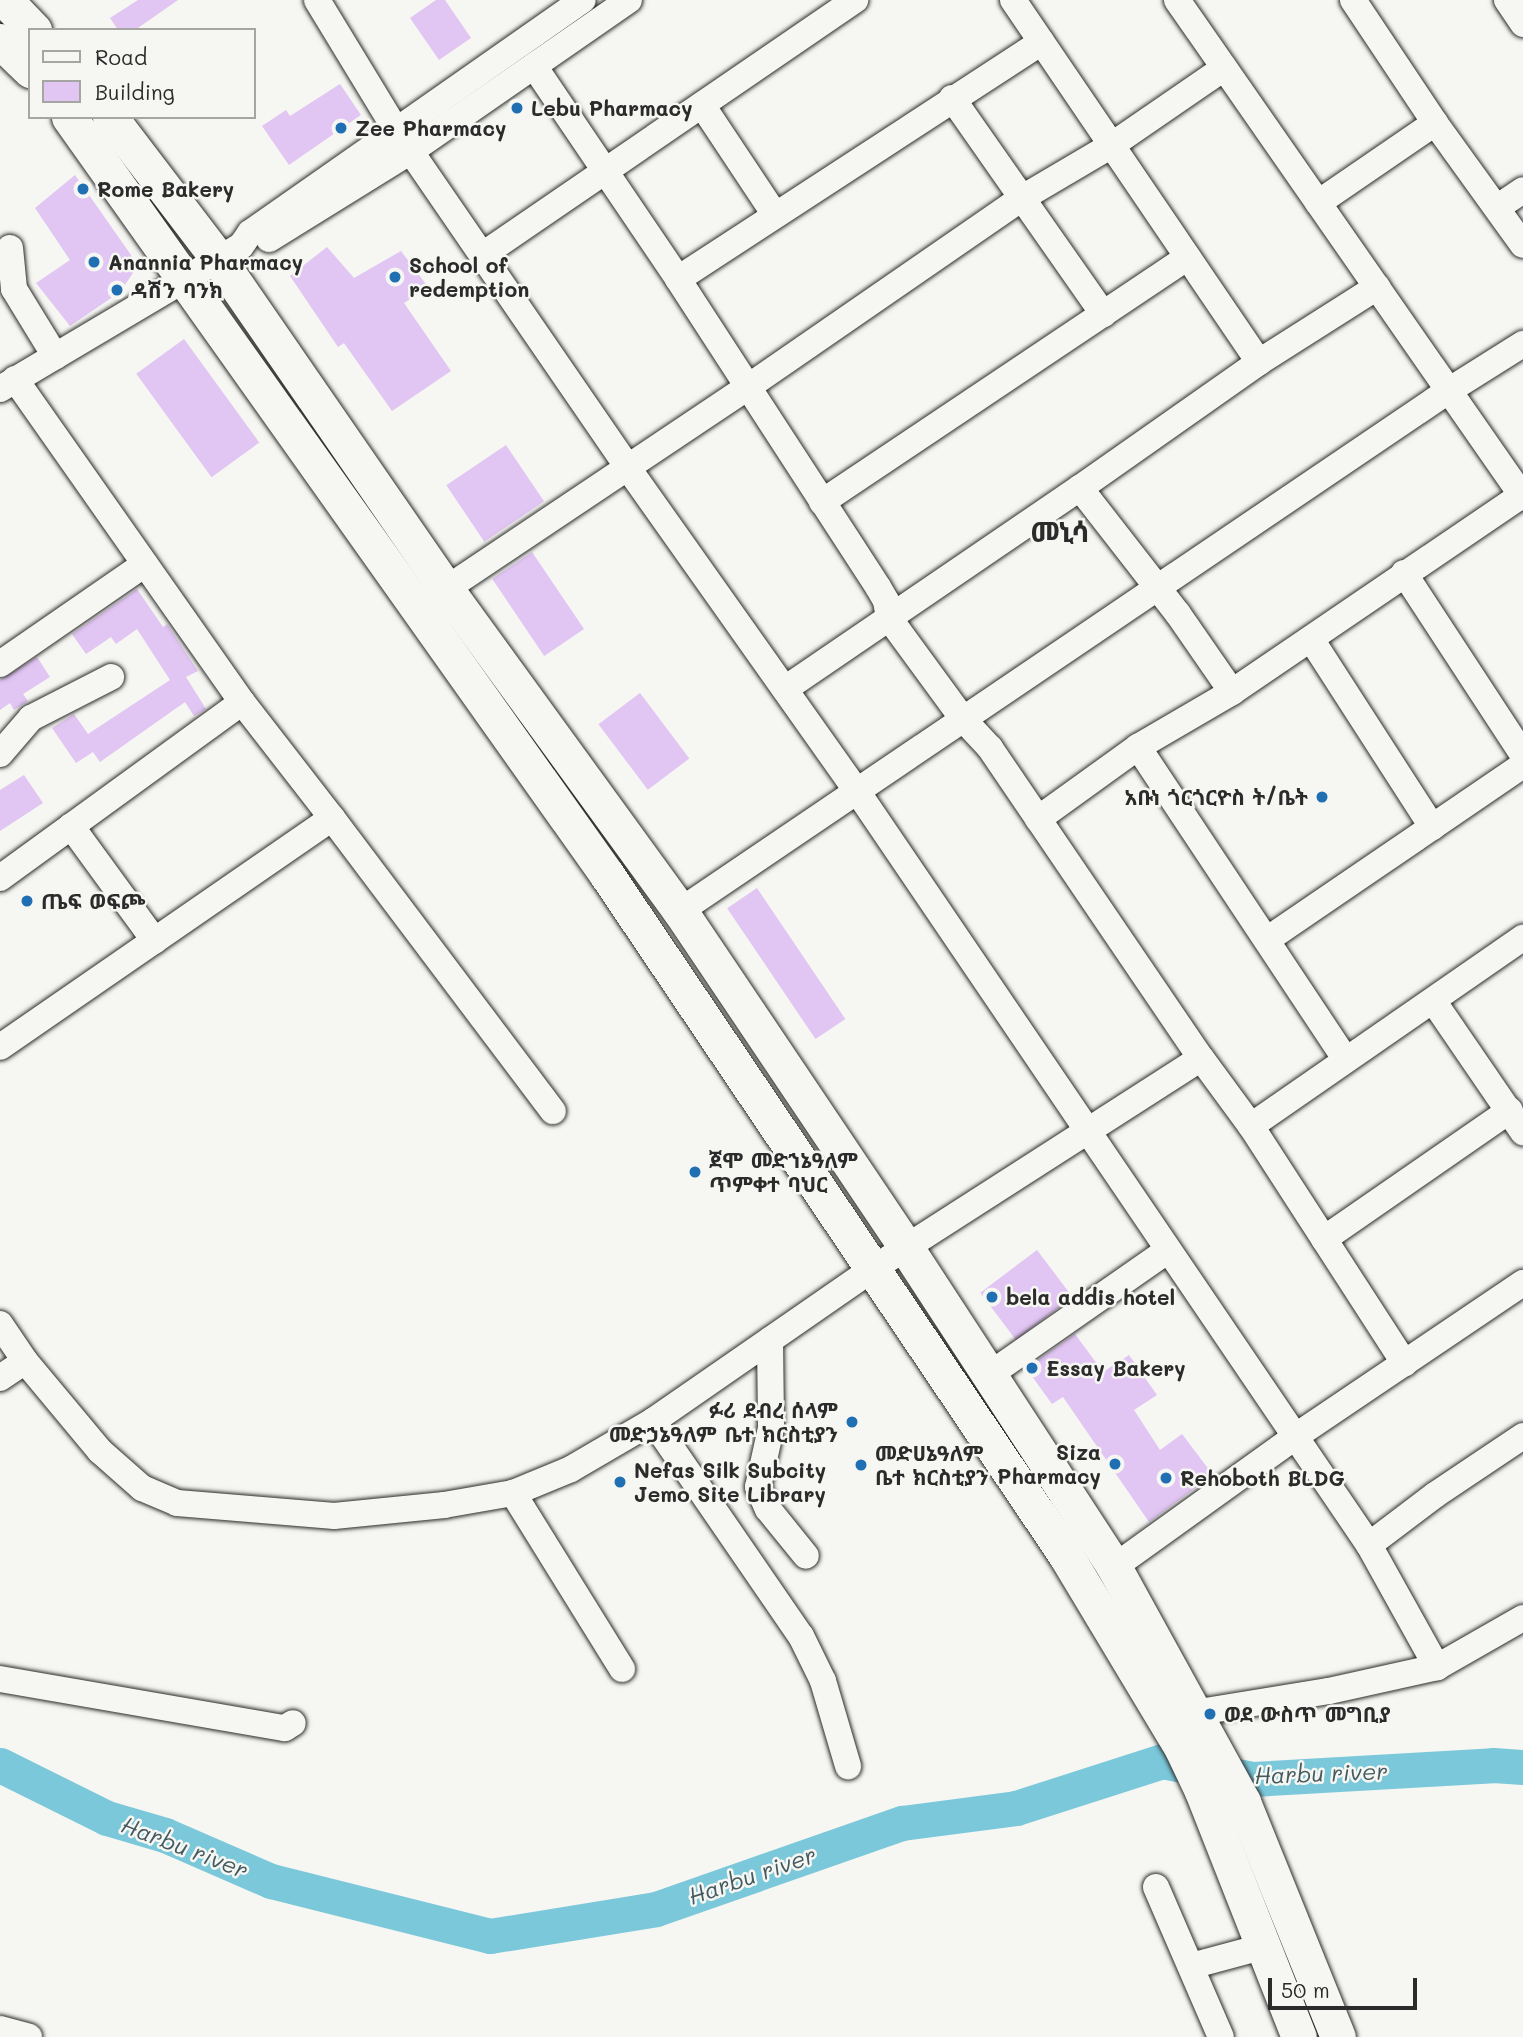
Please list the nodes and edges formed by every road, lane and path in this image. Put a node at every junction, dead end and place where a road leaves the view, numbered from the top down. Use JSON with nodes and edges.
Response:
{"nodes":[{"id":1,"x":5,"y":0,"type":"edge"},
{"id":2,"x":317,"y":0,"type":"edge"},
{"id":3,"x":583,"y":0,"type":"edge"},
{"id":4,"x":629,"y":0,"type":"edge"},
{"id":5,"x":855,"y":0,"type":"edge"},
{"id":6,"x":1013,"y":0,"type":"edge"},
{"id":7,"x":1353,"y":0,"type":"edge"},
{"id":8,"x":1507,"y":0,"type":"edge"},
{"id":9,"x":1180,"y":1,"type":"edge"},
{"id":10,"x":1523,"y":24,"type":"edge"},
{"id":11,"x":32,"y":28,"type":"edge"},
{"id":12,"x":0,"y":41,"type":"edge"},
{"id":13,"x":1042,"y":43,"type":"junction"},
{"id":14,"x":534,"y":66,"type":"junction"},
{"id":15,"x":28,"y":68,"type":"edge"},
{"id":16,"x":1224,"y":68,"type":"junction"},
{"id":17,"x":952,"y":98,"type":"junction"},
{"id":18,"x":702,"y":105,"type":"junction"},
{"id":19,"x":70,"y":119,"type":"edge"},
{"id":20,"x":112,"y":119,"type":"edge"},
{"id":21,"x":1434,"y":123,"type":"junction"},
{"id":22,"x":396,"y":130,"type":"junction"},
{"id":23,"x":1112,"y":145,"type":"junction"},
{"id":24,"x":411,"y":151,"type":"junction"},
{"id":25,"x":604,"y":172,"type":"junction"},
{"id":26,"x":1523,"y":190,"type":"edge"},
{"id":27,"x":1022,"y":198,"type":"junction"},
{"id":28,"x":1318,"y":203,"type":"junction"},
{"id":29,"x":1498,"y":208,"type":"junction"},
{"id":30,"x":775,"y":215,"type":"junction"},
{"id":31,"x":1523,"y":245,"type":"edge"},
{"id":32,"x":10,"y":248,"type":"dead end"},
{"id":33,"x":230,"y":253,"type":"junction"},
{"id":34,"x":484,"y":254,"type":"junction"},
{"id":35,"x":1188,"y":257,"type":"junction"},
{"id":36,"x":678,"y":279,"type":"junction"},
{"id":37,"x":186,"y":280,"type":"junction"},
{"id":38,"x":1377,"y":287,"type":"junction"},
{"id":39,"x":1103,"y":314,"type":"junction"},
{"id":40,"x":1523,"y":344,"type":"edge"},
{"id":41,"x":55,"y":356,"type":"junction"},
{"id":42,"x":1259,"y":362,"type":"junction"},
{"id":43,"x":7,"y":384,"type":"edge"},
{"id":44,"x":748,"y":387,"type":"junction"},
{"id":45,"x":1448,"y":391,"type":"junction"},
{"id":46,"x":628,"y":468,"type":"junction"},
{"id":47,"x":1080,"y":488,"type":"junction"},
{"id":48,"x":1522,"y":496,"type":"edge"},
{"id":49,"x":822,"y":502,"type":"junction"},
{"id":50,"x":145,"y":564,"type":"junction"},
{"id":51,"x":1404,"y":573,"type":"junction"},
{"id":52,"x":1157,"y":588,"type":"junction"},
{"id":53,"x":446,"y":589,"type":"junction"},
{"id":54,"x":889,"y":618,"type":"junction"},
{"id":55,"x":1311,"y":639,"type":"junction"},
{"id":56,"x":0,"y":664,"type":"edge"},
{"id":57,"x":111,"y":677,"type":"dead end"},
{"id":58,"x":785,"y":689,"type":"junction"},
{"id":59,"x":1232,"y":692,"type":"junction"},
{"id":60,"x":243,"y":702,"type":"junction"},
{"id":61,"x":963,"y":719,"type":"junction"},
{"id":62,"x":1138,"y":747,"type":"junction"},
{"id":63,"x":0,"y":754,"type":"edge"},
{"id":64,"x":1523,"y":754,"type":"edge"},
{"id":65,"x":1523,"y":765,"type":"edge"},
{"id":66,"x":857,"y":791,"type":"junction"},
{"id":67,"x":332,"y":818,"type":"junction"},
{"id":68,"x":1038,"y":819,"type":"junction"},
{"id":69,"x":71,"y":826,"type":"junction"},
{"id":70,"x":1432,"y":827,"type":"junction"},
{"id":71,"x":0,"y":878,"type":"edge"},
{"id":72,"x":680,"y":911,"type":"junction"},
{"id":73,"x":1523,"y":937,"type":"edge"},
{"id":74,"x":1268,"y":939,"type":"junction"},
{"id":75,"x":155,"y":941,"type":"junction"},
{"id":76,"x":1434,"y":1002,"type":"junction"},
{"id":77,"x":0,"y":1047,"type":"edge"},
{"id":78,"x":1201,"y":1058,"type":"junction"},
{"id":79,"x":1345,"y":1058,"type":"junction"},
{"id":80,"x":553,"y":1111,"type":"dead end"},
{"id":81,"x":1519,"y":1124,"type":"edge"},
{"id":82,"x":1251,"y":1126,"type":"junction"},
{"id":83,"x":1087,"y":1133,"type":"junction"},
{"id":84,"x":1324,"y":1239,"type":"junction"},
{"id":85,"x":907,"y":1249,"type":"junction"},
{"id":86,"x":1168,"y":1250,"type":"junction"},
{"id":87,"x":870,"y":1270,"type":"junction"},
{"id":88,"x":1523,"y":1283,"type":"edge"},
{"id":89,"x":0,"y":1324,"type":"edge"},
{"id":90,"x":770,"y":1340,"type":"junction"},
{"id":91,"x":26,"y":1361,"type":"junction"},
{"id":92,"x":1405,"y":1364,"type":"junction"},
{"id":93,"x":989,"y":1375,"type":"junction"},
{"id":94,"x":0,"y":1378,"type":"edge"},
{"id":95,"x":653,"y":1421,"type":"junction"},
{"id":96,"x":1296,"y":1436,"type":"junction"},
{"id":97,"x":1523,"y":1436,"type":"edge"},
{"id":98,"x":513,"y":1493,"type":"junction"},
{"id":99,"x":1369,"y":1545,"type":"junction"},
{"id":100,"x":806,"y":1556,"type":"dead end"},
{"id":101,"x":1114,"y":1567,"type":"junction"},
{"id":102,"x":1523,"y":1618,"type":"edge"},
{"id":103,"x":1437,"y":1667,"type":"junction"},
{"id":104,"x":621,"y":1669,"type":"dead end"},
{"id":105,"x":0,"y":1679,"type":"edge"},
{"id":106,"x":293,"y":1723,"type":"dead end"},
{"id":107,"x":1181,"y":1728,"type":"junction"},
{"id":108,"x":848,"y":1766,"type":"dead end"},
{"id":109,"x":1213,"y":1779,"type":"junction"},
{"id":110,"x":1156,"y":1887,"type":"dead end"},
{"id":111,"x":1265,"y":1947,"type":"junction"},
{"id":112,"x":1191,"y":1966,"type":"junction"},
{"id":113,"x":0,"y":2029,"type":"edge"},
{"id":114,"x":29,"y":2037,"type":"edge"},
{"id":115,"x":1221,"y":2037,"type":"edge"},
{"id":116,"x":1299,"y":2037,"type":"edge"},
{"id":117,"x":1338,"y":2037,"type":"edge"}],
"edges":[{"from":1,"to":11,"type":"main road"},
{"from":2,"to":22,"type":"street"},
{"from":3,"to":22,"type":"street"},
{"from":4,"to":14,"type":"street"},
{"from":5,"to":18,"type":"street"},
{"from":6,"to":13,"type":"street"},
{"from":7,"to":21,"type":"street"},
{"from":8,"to":10,"type":"street"},
{"from":9,"to":16,"type":"street"},
{"from":12,"to":15,"type":"main road"},
{"from":13,"to":17,"type":"street"},
{"from":13,"to":23,"type":"street"},
{"from":14,"to":24,"type":"street"},
{"from":14,"to":25,"type":"street"},
{"from":16,"to":23,"type":"street"},
{"from":16,"to":28,"type":"street"},
{"from":17,"to":27,"type":"street"},
{"from":17,"to":30,"type":"street"},
{"from":18,"to":25,"type":"street"},
{"from":18,"to":30,"type":"street"},
{"from":19,"to":37,"type":"main road"},
{"from":20,"to":33,"type":"main road"},
{"from":21,"to":28,"type":"street"},
{"from":21,"to":29,"type":"street"},
{"from":22,"to":24,"type":"street"},
{"from":22,"to":33,"type":"street"},
{"from":23,"to":27,"type":"street"},
{"from":23,"to":35,"type":"street"},
{"from":24,"to":33,"type":"street"},
{"from":24,"to":34,"type":"street"},
{"from":25,"to":34,"type":"street"},
{"from":25,"to":36,"type":"street"},
{"from":26,"to":29,"type":"street"},
{"from":27,"to":39,"type":"street"},
{"from":27,"to":44,"type":"street"},
{"from":28,"to":38,"type":"street"},
{"from":29,"to":31,"type":"street"},
{"from":30,"to":36,"type":"street"},
{"from":32,"to":41,"type":"street"},
{"from":33,"to":37,"type":"street"},
{"from":33,"to":53,"type":"main road"},
{"from":34,"to":46,"type":"street"},
{"from":35,"to":39,"type":"street"},
{"from":35,"to":42,"type":"street"},
{"from":36,"to":44,"type":"street"},
{"from":37,"to":41,"type":"street"},
{"from":37,"to":87,"type":"main road"},
{"from":38,"to":42,"type":"street"},
{"from":38,"to":45,"type":"street"},
{"from":39,"to":49,"type":"street"},
{"from":40,"to":45,"type":"street"},
{"from":41,"to":43,"type":"street"},
{"from":42,"to":47,"type":"street"},
{"from":43,"to":50,"type":"street"},
{"from":44,"to":46,"type":"street"},
{"from":44,"to":49,"type":"street"},
{"from":45,"to":48,"type":"street"},
{"from":45,"to":52,"type":"street"},
{"from":46,"to":53,"type":"street"},
{"from":46,"to":58,"type":"street"},
{"from":47,"to":52,"type":"street"},
{"from":47,"to":54,"type":"street"},
{"from":48,"to":51,"type":"street"},
{"from":49,"to":54,"type":"street"},
{"from":50,"to":56,"type":"street"},
{"from":50,"to":60,"type":"street"},
{"from":51,"to":55,"type":"street"},
{"from":51,"to":64,"type":"street"},
{"from":52,"to":59,"type":"street"},
{"from":52,"to":61,"type":"street"},
{"from":53,"to":72,"type":"main road"},
{"from":54,"to":58,"type":"street"},
{"from":54,"to":61,"type":"street"},
{"from":55,"to":59,"type":"street"},
{"from":55,"to":70,"type":"street"},
{"from":57,"to":63,"type":"street"},
{"from":58,"to":66,"type":"street"},
{"from":59,"to":62,"type":"street"},
{"from":60,"to":67,"type":"street"},
{"from":60,"to":69,"type":"street"},
{"from":61,"to":66,"type":"street"},
{"from":61,"to":68,"type":"street"},
{"from":62,"to":68,"type":"street"},
{"from":62,"to":74,"type":"street"},
{"from":65,"to":70,"type":"street"},
{"from":66,"to":72,"type":"street"},
{"from":66,"to":83,"type":"street"},
{"from":67,"to":75,"type":"street"},
{"from":67,"to":80,"type":"street"},
{"from":68,"to":78,"type":"street"},
{"from":69,"to":71,"type":"street"},
{"from":69,"to":75,"type":"street"},
{"from":70,"to":74,"type":"street"},
{"from":72,"to":85,"type":"main road"},
{"from":73,"to":76,"type":"street"},
{"from":74,"to":79,"type":"street"},
{"from":75,"to":77,"type":"street"},
{"from":76,"to":79,"type":"street"},
{"from":76,"to":81,"type":"street"},
{"from":78,"to":82,"type":"street"},
{"from":78,"to":83,"type":"street"},
{"from":79,"to":82,"type":"street"},
{"from":81,"to":84,"type":"street"},
{"from":82,"to":84,"type":"street"},
{"from":83,"to":85,"type":"street"},
{"from":83,"to":86,"type":"street"},
{"from":84,"to":92,"type":"street"},
{"from":85,"to":87,"type":"street"},
{"from":85,"to":93,"type":"main road"},
{"from":86,"to":93,"type":"street"},
{"from":86,"to":96,"type":"street"},
{"from":87,"to":90,"type":"street"},
{"from":87,"to":107,"type":"main road"},
{"from":88,"to":92,"type":"street"},
{"from":89,"to":91,"type":"street"},
{"from":90,"to":95,"type":"street"},
{"from":90,"to":100,"type":"street"},
{"from":91,"to":94,"type":"street"},
{"from":91,"to":98,"type":"street"},
{"from":92,"to":96,"type":"street"},
{"from":93,"to":101,"type":"main road"},
{"from":95,"to":98,"type":"street"},
{"from":95,"to":108,"type":"street"},
{"from":96,"to":99,"type":"street"},
{"from":96,"to":101,"type":"street"},
{"from":97,"to":99,"type":"street"},
{"from":98,"to":104,"type":"street"},
{"from":99,"to":103,"type":"street"},
{"from":101,"to":107,"type":"main road"},
{"from":102,"to":103,"type":"street"},
{"from":103,"to":107,"type":"street"},
{"from":105,"to":106,"type":"street"},
{"from":107,"to":109,"type":"main road"},
{"from":109,"to":111,"type":"main road"},
{"from":109,"to":117,"type":"main road"},
{"from":110,"to":112,"type":"street"},
{"from":111,"to":112,"type":"street"},
{"from":111,"to":116,"type":"main road"},
{"from":112,"to":115,"type":"street"},
{"from":113,"to":114,"type":"street"}]}
